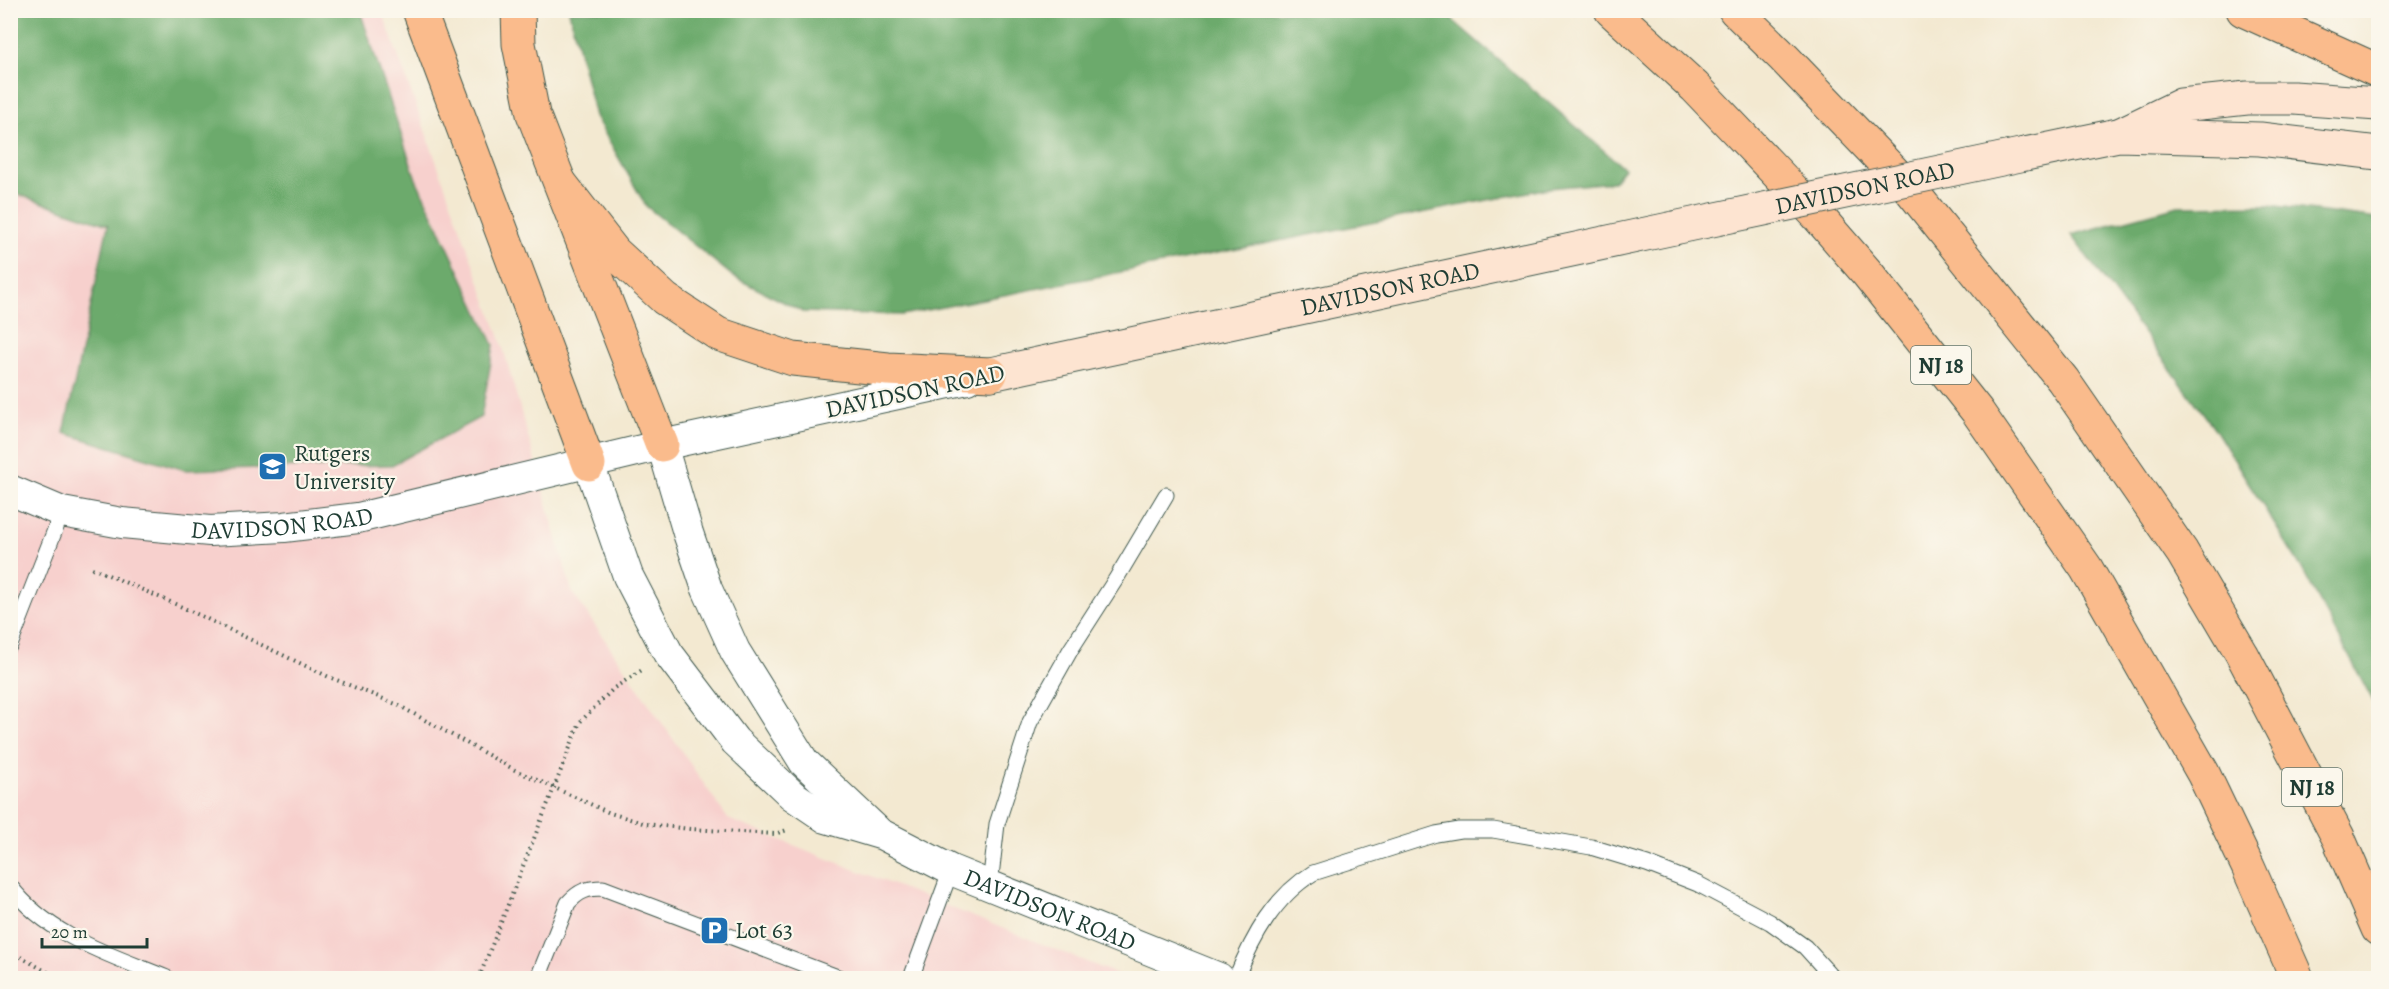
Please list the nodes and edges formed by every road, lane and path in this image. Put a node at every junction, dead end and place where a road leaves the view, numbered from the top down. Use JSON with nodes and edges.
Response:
{"nodes":[{"id":1,"x":419,"y":10,"type":"edge"},
{"id":2,"x":518,"y":10,"type":"edge"},
{"id":3,"x":1611,"y":10,"type":"edge"},
{"id":4,"x":1735,"y":10,"type":"edge"},
{"id":5,"x":2243,"y":10,"type":"edge"},
{"id":6,"x":2364,"y":10,"type":"edge"},
{"id":7,"x":2379,"y":17,"type":"edge"},
{"id":8,"x":2379,"y":71,"type":"edge"},
{"id":9,"x":2379,"y":104,"type":"edge"},
{"id":10,"x":2118,"y":135,"type":"junction"},
{"id":11,"x":2379,"y":153,"type":"edge"},
{"id":12,"x":561,"y":184,"type":"junction"},
{"id":13,"x":991,"y":374,"type":"junction"},
{"id":14,"x":662,"y":445,"type":"junction"},
{"id":15,"x":589,"y":464,"type":"junction"},
{"id":16,"x":10,"y":490,"type":"edge"},
{"id":17,"x":1166,"y":495,"type":"dead end"},
{"id":18,"x":62,"y":512,"type":"junction"},
{"id":19,"x":92,"y":568,"type":"dead end"},
{"id":20,"x":10,"y":645,"type":"edge"},
{"id":21,"x":645,"y":668,"type":"dead end"},
{"id":22,"x":554,"y":789,"type":"junction"},
{"id":23,"x":793,"y":828,"type":"dead end"},
{"id":24,"x":883,"y":836,"type":"junction"},
{"id":25,"x":951,"y":870,"type":"junction"},
{"id":26,"x":990,"y":885,"type":"junction"},
{"id":27,"x":10,"y":886,"type":"edge"},
{"id":28,"x":2378,"y":926,"type":"edge"},
{"id":29,"x":10,"y":951,"type":"edge"},
{"id":30,"x":58,"y":978,"type":"edge"},
{"id":31,"x":167,"y":978,"type":"edge"},
{"id":32,"x":479,"y":978,"type":"edge"},
{"id":33,"x":538,"y":978,"type":"edge"},
{"id":34,"x":840,"y":978,"type":"edge"},
{"id":35,"x":911,"y":978,"type":"edge"},
{"id":36,"x":1219,"y":978,"type":"edge"},
{"id":37,"x":1236,"y":978,"type":"edge"},
{"id":38,"x":1833,"y":978,"type":"edge"},
{"id":39,"x":2297,"y":978,"type":"edge"}],
"edges":[{"from":1,"to":15,"type":"highway"},
{"from":2,"to":12,"type":"highway"},
{"from":3,"to":39,"type":"highway","number":"NJ 18"},
{"from":4,"to":28,"type":"highway","number":"NJ 18"},
{"from":5,"to":8,"type":"highway"},
{"from":6,"to":7,"type":"path"},
{"from":9,"to":10,"type":"main road","name":"DAVIDSON ROAD"},
{"from":10,"to":11,"type":"main road","name":"DAVIDSON ROAD"},
{"from":10,"to":13,"type":"main road","name":"DAVIDSON ROAD","bridge":true},
{"from":12,"to":13,"type":"highway"},
{"from":12,"to":14,"type":"highway"},
{"from":13,"to":14,"type":"street","name":"DAVIDSON ROAD"},
{"from":14,"to":15,"type":"street","name":"DAVIDSON ROAD"},
{"from":14,"to":24,"type":"street","name":"DAVIDSON ROAD"},
{"from":15,"to":18,"type":"street","name":"DAVIDSON ROAD"},
{"from":15,"to":24,"type":"street","name":"DAVIDSON ROAD"},
{"from":16,"to":18,"type":"street","name":"DAVIDSON ROAD"},
{"from":17,"to":26,"type":"lane"},
{"from":18,"to":20,"type":"lane"},
{"from":19,"to":22,"type":"path"},
{"from":21,"to":22,"type":"path"},
{"from":22,"to":23,"type":"path"},
{"from":22,"to":32,"type":"path"},
{"from":24,"to":25,"type":"street","name":"DAVIDSON ROAD"},
{"from":25,"to":26,"type":"street","name":"DAVIDSON ROAD"},
{"from":25,"to":35,"type":"lane"},
{"from":26,"to":36,"type":"street","name":"DAVIDSON ROAD"},
{"from":27,"to":31,"type":"lane"},
{"from":29,"to":30,"type":"path"},
{"from":33,"to":34,"type":"lane"},
{"from":37,"to":38,"type":"lane"}]}
